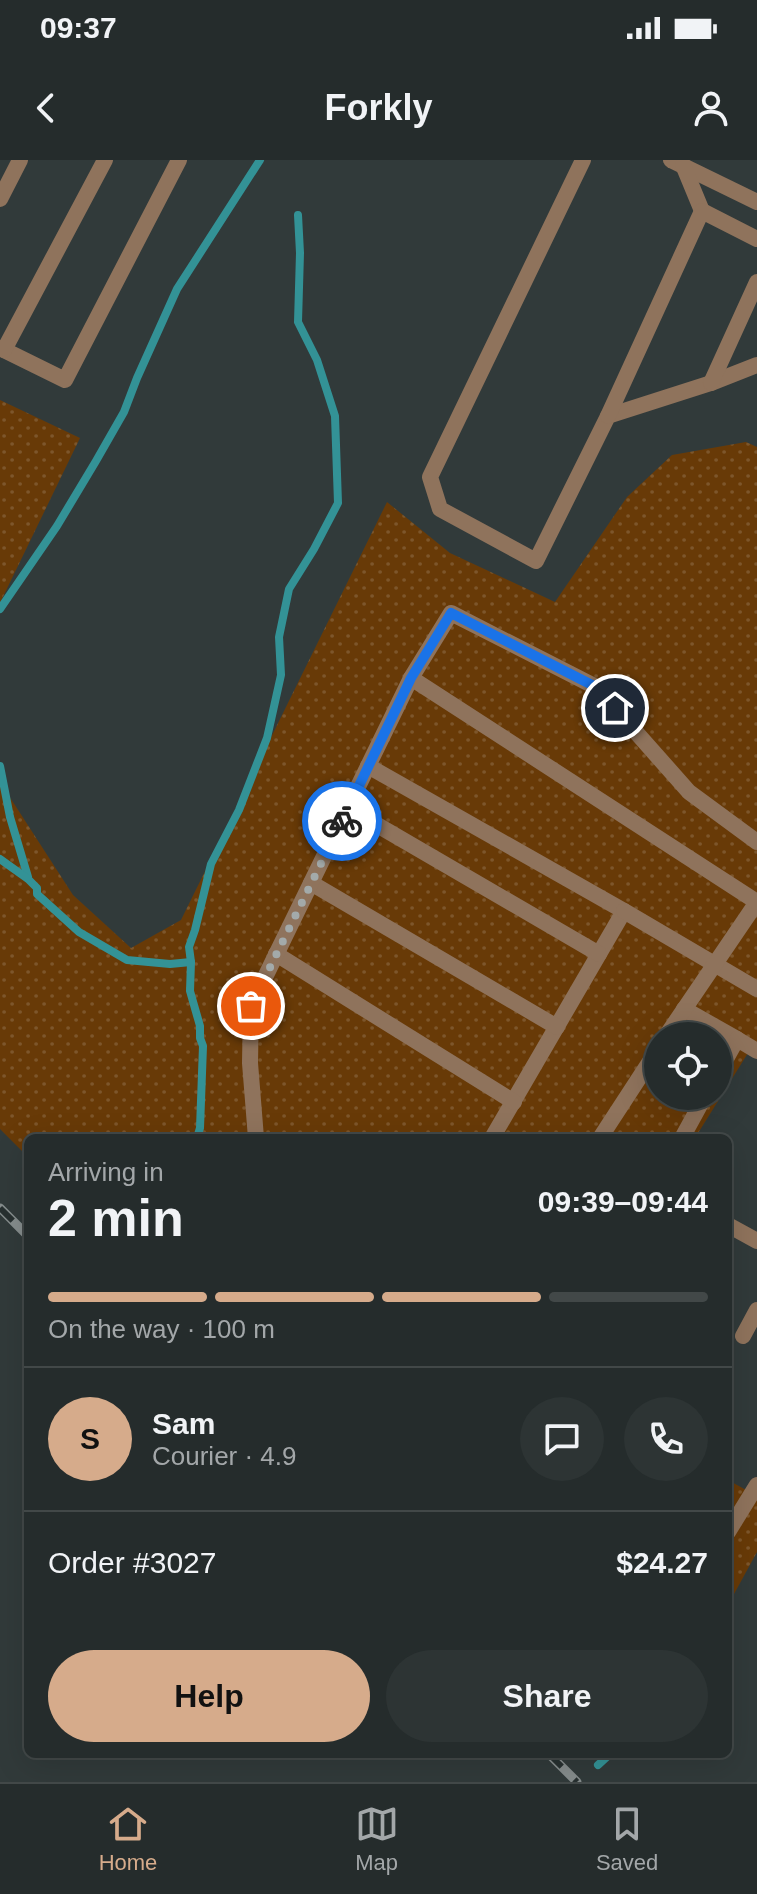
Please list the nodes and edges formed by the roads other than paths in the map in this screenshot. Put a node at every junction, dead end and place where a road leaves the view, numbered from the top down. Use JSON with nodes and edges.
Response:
{"nodes":[{"id":1,"x":20,"y":160,"type":"edge"},
{"id":2,"x":105,"y":160,"type":"edge"},
{"id":3,"x":179,"y":160,"type":"edge"},
{"id":4,"x":583,"y":160,"type":"edge"},
{"id":5,"x":677,"y":163,"type":"edge"},
{"id":6,"x":0,"y":199,"type":"edge"},
{"id":7,"x":757,"y":202,"type":"edge"},
{"id":8,"x":702,"y":211,"type":"junction"},
{"id":9,"x":757,"y":239,"type":"edge"},
{"id":10,"x":757,"y":282,"type":"edge"},
{"id":11,"x":2,"y":349,"type":"edge"},
{"id":12,"x":757,"y":365,"type":"edge"},
{"id":13,"x":711,"y":383,"type":"junction"},
{"id":14,"x":608,"y":416,"type":"junction"},
{"id":15,"x":411,"y":678,"type":"junction"},
{"id":16,"x":368,"y":766,"type":"junction"},
{"id":17,"x":348,"y":808,"type":"junction"},
{"id":18,"x":757,"y":842,"type":"edge"},
{"id":19,"x":311,"y":883,"type":"junction"},
{"id":20,"x":757,"y":902,"type":"edge"},
{"id":21,"x":624,"y":911,"type":"junction"},
{"id":22,"x":276,"y":954,"type":"junction"},
{"id":23,"x":599,"y":954,"type":"junction"},
{"id":24,"x":715,"y":965,"type":"junction"},
{"id":25,"x":757,"y":989,"type":"edge"},
{"id":26,"x":684,"y":1009,"type":"junction"},
{"id":27,"x":675,"y":1022,"type":"edge"},
{"id":28,"x":557,"y":1027,"type":"junction"},
{"id":29,"x":737,"y":1039,"type":"junction"},
{"id":30,"x":732,"y":1048,"type":"edge"},
{"id":31,"x":757,"y":1051,"type":"edge"},
{"id":32,"x":644,"y":1070,"type":"edge"},
{"id":33,"x":514,"y":1102,"type":"junction"},
{"id":34,"x":697,"y":1110,"type":"edge"},
{"id":35,"x":256,"y":1134,"type":"edge"},
{"id":36,"x":494,"y":1134,"type":"edge"},
{"id":37,"x":603,"y":1134,"type":"edge"},
{"id":38,"x":684,"y":1134,"type":"edge"},
{"id":39,"x":732,"y":1227,"type":"edge"},
{"id":40,"x":757,"y":1241,"type":"edge"},
{"id":41,"x":757,"y":1310,"type":"edge"},
{"id":42,"x":743,"y":1336,"type":"dead end"},
{"id":43,"x":757,"y":1485,"type":"edge"},
{"id":44,"x":732,"y":1526,"type":"edge"}],
"edges":[{"from":1,"to":6,"type":"lane"},
{"from":2,"to":11,"type":"lane"},
{"from":3,"to":11,"type":"lane"},
{"from":4,"to":14,"type":"lane"},
{"from":5,"to":7,"type":"lane"},
{"from":5,"to":8,"type":"lane"},
{"from":8,"to":9,"type":"lane"},
{"from":8,"to":14,"type":"lane"},
{"from":10,"to":13,"type":"lane"},
{"from":12,"to":13,"type":"lane"},
{"from":13,"to":14,"type":"lane"},
{"from":15,"to":16,"type":"lane"},
{"from":15,"to":18,"type":"lane"},
{"from":15,"to":20,"type":"lane"},
{"from":16,"to":17,"type":"lane"},
{"from":16,"to":21,"type":"lane"},
{"from":17,"to":19,"type":"lane"},
{"from":17,"to":23,"type":"lane"},
{"from":19,"to":22,"type":"lane"},
{"from":19,"to":28,"type":"lane"},
{"from":20,"to":24,"type":"lane"},
{"from":21,"to":23,"type":"lane"},
{"from":21,"to":24,"type":"lane"},
{"from":22,"to":33,"type":"lane"},
{"from":22,"to":35,"type":"lane"},
{"from":23,"to":28,"type":"lane"},
{"from":24,"to":25,"type":"lane"},
{"from":24,"to":26,"type":"lane"},
{"from":26,"to":27,"type":"lane"},
{"from":26,"to":29,"type":"lane"},
{"from":28,"to":33,"type":"lane"},
{"from":29,"to":30,"type":"lane"},
{"from":29,"to":31,"type":"lane"},
{"from":32,"to":37,"type":"lane"},
{"from":33,"to":36,"type":"lane"},
{"from":34,"to":38,"type":"lane"},
{"from":39,"to":40,"type":"lane"},
{"from":41,"to":42,"type":"lane"},
{"from":43,"to":44,"type":"lane"}]}
